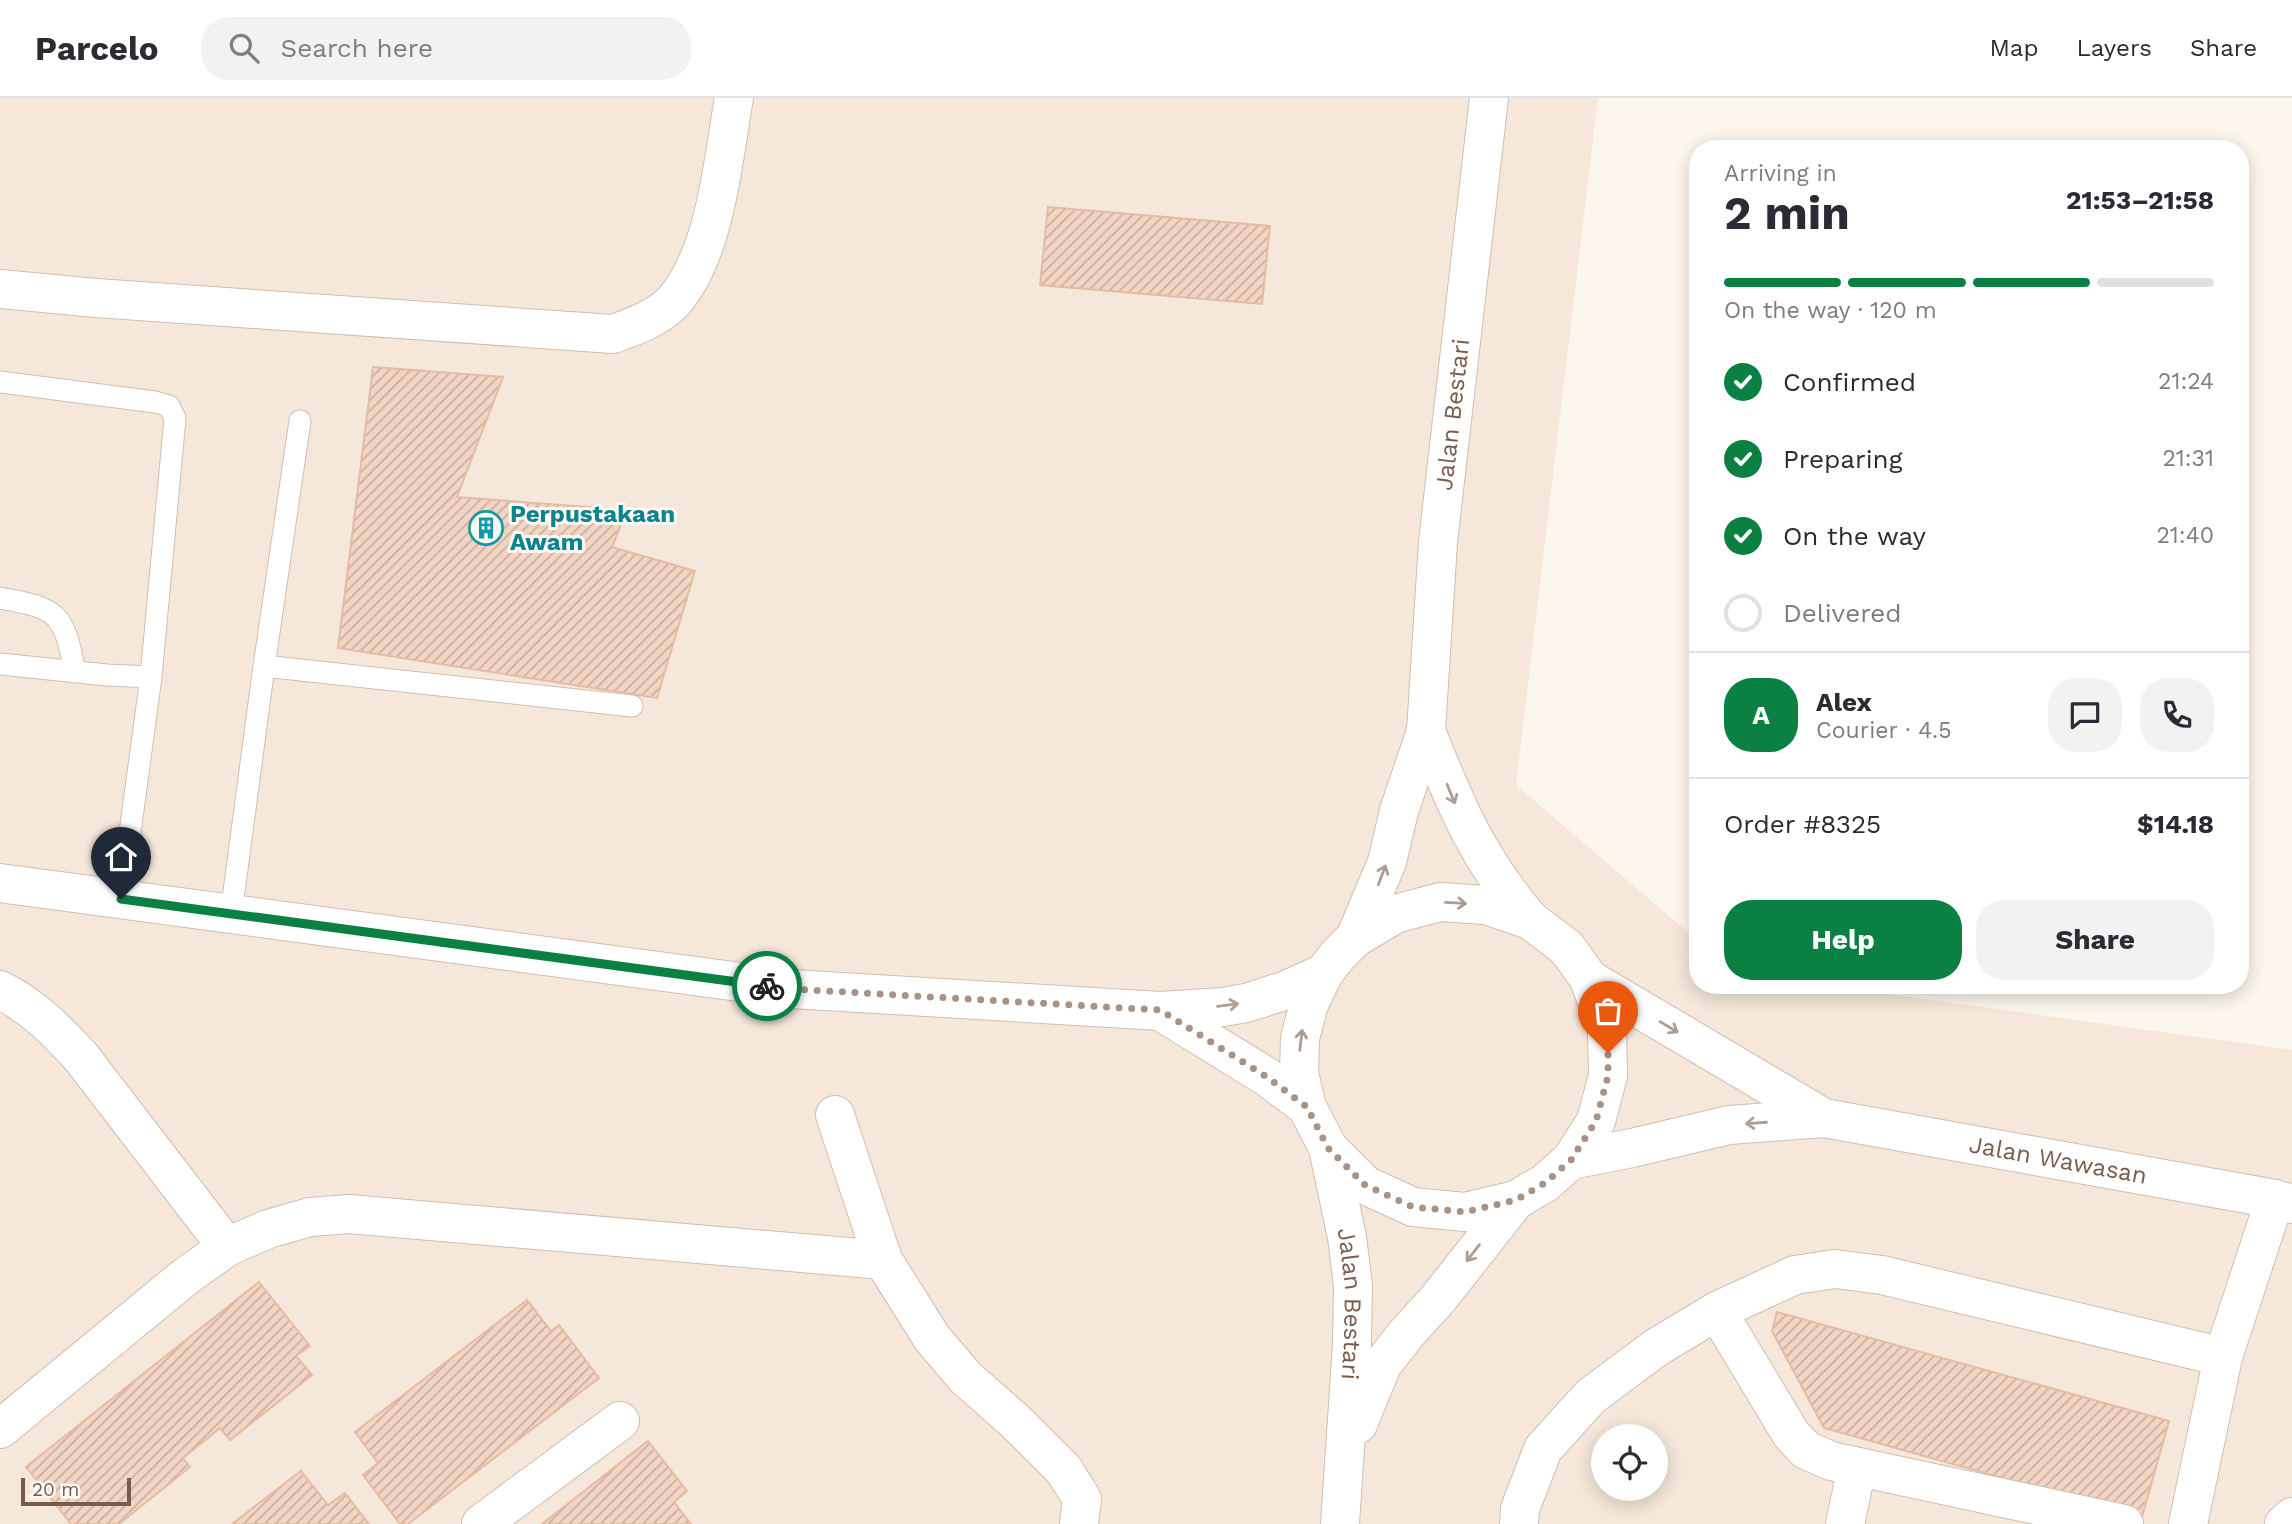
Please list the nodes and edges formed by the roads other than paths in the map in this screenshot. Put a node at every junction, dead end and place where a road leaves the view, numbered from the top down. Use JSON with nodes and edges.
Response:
{"nodes":[{"id":1,"x":734,"y":98,"type":"edge"},
{"id":2,"x":1489,"y":98,"type":"edge"},
{"id":3,"x":0,"y":289,"type":"edge"},
{"id":4,"x":0,"y":382,"type":"edge"},
{"id":5,"x":300,"y":421,"type":"dead end"},
{"id":6,"x":0,"y":598,"type":"edge"},
{"id":7,"x":0,"y":664,"type":"edge"},
{"id":8,"x":264,"y":666,"type":"junction"},
{"id":9,"x":75,"y":671,"type":"junction"},
{"id":10,"x":151,"y":677,"type":"junction"},
{"id":11,"x":632,"y":706,"type":"dead end"},
{"id":12,"x":1426,"y":731,"type":"junction"},
{"id":13,"x":0,"y":883,"type":"edge"},
{"id":14,"x":121,"y":899,"type":"junction"},
{"id":15,"x":231,"y":914,"type":"junction"},
{"id":16,"x":1530,"y":920,"type":"junction"},
{"id":17,"x":1355,"y":938,"type":"junction"},
{"id":18,"x":1324,"y":973,"type":"junction"},
{"id":19,"x":1589,"y":978,"type":"junction"},
{"id":20,"x":0,"y":990,"type":"edge"},
{"id":21,"x":1160,"y":1010,"type":"junction"},
{"id":22,"x":1307,"y":1107,"type":"junction"},
{"id":23,"x":835,"y":1115,"type":"dead end"},
{"id":24,"x":1824,"y":1118,"type":"junction"},
{"id":25,"x":1328,"y":1148,"type":"junction"},
{"id":26,"x":1571,"y":1160,"type":"junction"},
{"id":27,"x":1516,"y":1200,"type":"junction"},
{"id":28,"x":2284,"y":1202,"type":"edge"},
{"id":29,"x":227,"y":1247,"type":"junction"},
{"id":30,"x":883,"y":1260,"type":"junction"},
{"id":31,"x":1717,"y":1311,"type":"junction"},
{"id":32,"x":2223,"y":1357,"type":"junction"},
{"id":33,"x":620,"y":1421,"type":"dead end"},
{"id":34,"x":0,"y":1429,"type":"edge"},
{"id":35,"x":1346,"y":1459,"type":"junction"},
{"id":36,"x":1857,"y":1466,"type":"junction"},
{"id":37,"x":2292,"y":1517,"type":"edge"},
{"id":38,"x":481,"y":1524,"type":"edge"},
{"id":39,"x":1079,"y":1524,"type":"edge"},
{"id":40,"x":1340,"y":1524,"type":"edge"},
{"id":41,"x":1519,"y":1524,"type":"edge"},
{"id":42,"x":1845,"y":1524,"type":"edge"},
{"id":43,"x":2124,"y":1524,"type":"edge"},
{"id":44,"x":2188,"y":1524,"type":"edge"},
{"id":45,"x":2284,"y":1524,"type":"edge"}],
"edges":[{"from":1,"to":3,"type":"street"},
{"from":2,"to":12,"type":"street","name":"Jalan Bestari"},
{"from":4,"to":10,"type":"lane"},
{"from":5,"to":8,"type":"lane"},
{"from":6,"to":9,"type":"lane"},
{"from":7,"to":9,"type":"lane"},
{"from":8,"to":11,"type":"lane"},
{"from":8,"to":15,"type":"lane"},
{"from":9,"to":10,"type":"lane"},
{"from":10,"to":14,"type":"lane"},
{"from":12,"to":16,"type":"street","name":"Jalan Bestari","one_way":true},
{"from":17,"to":12,"type":"street","name":"Jalan Bestari","one_way":true},
{"from":13,"to":14,"type":"street"},
{"from":14,"to":15,"type":"street"},
{"from":15,"to":21,"type":"street"},
{"from":17,"to":16,"type":"street","one_way":true},
{"from":16,"to":19,"type":"street"},
{"from":17,"to":18,"type":"street"},
{"from":21,"to":18,"type":"street","one_way":true},
{"from":22,"to":18,"type":"street","one_way":true},
{"from":19,"to":24,"type":"street","one_way":true},
{"from":19,"to":26,"type":"street"},
{"from":20,"to":29,"type":"street"},
{"from":21,"to":22,"type":"street"},
{"from":22,"to":25,"type":"street"},
{"from":23,"to":30,"type":"street"},
{"from":24,"to":26,"type":"street","one_way":true},
{"from":24,"to":28,"type":"street","name":"Jalan Wawasan"},
{"from":25,"to":27,"type":"street"},
{"from":25,"to":35,"type":"street","name":"Jalan Bestari"},
{"from":26,"to":27,"type":"street"},
{"from":27,"to":35,"type":"street","name":"Jalan Bestari","one_way":true},
{"from":28,"to":32,"type":"street"},
{"from":29,"to":30,"type":"street"},
{"from":29,"to":34,"type":"street"},
{"from":30,"to":39,"type":"street"},
{"from":31,"to":32,"type":"street"},
{"from":31,"to":36,"type":"street"},
{"from":31,"to":41,"type":"street"},
{"from":32,"to":44,"type":"street"},
{"from":33,"to":38,"type":"street"},
{"from":35,"to":40,"type":"street","name":"Jalan Bestari"},
{"from":36,"to":42,"type":"street"},
{"from":36,"to":43,"type":"street"},
{"from":37,"to":45,"type":"street"}]}
